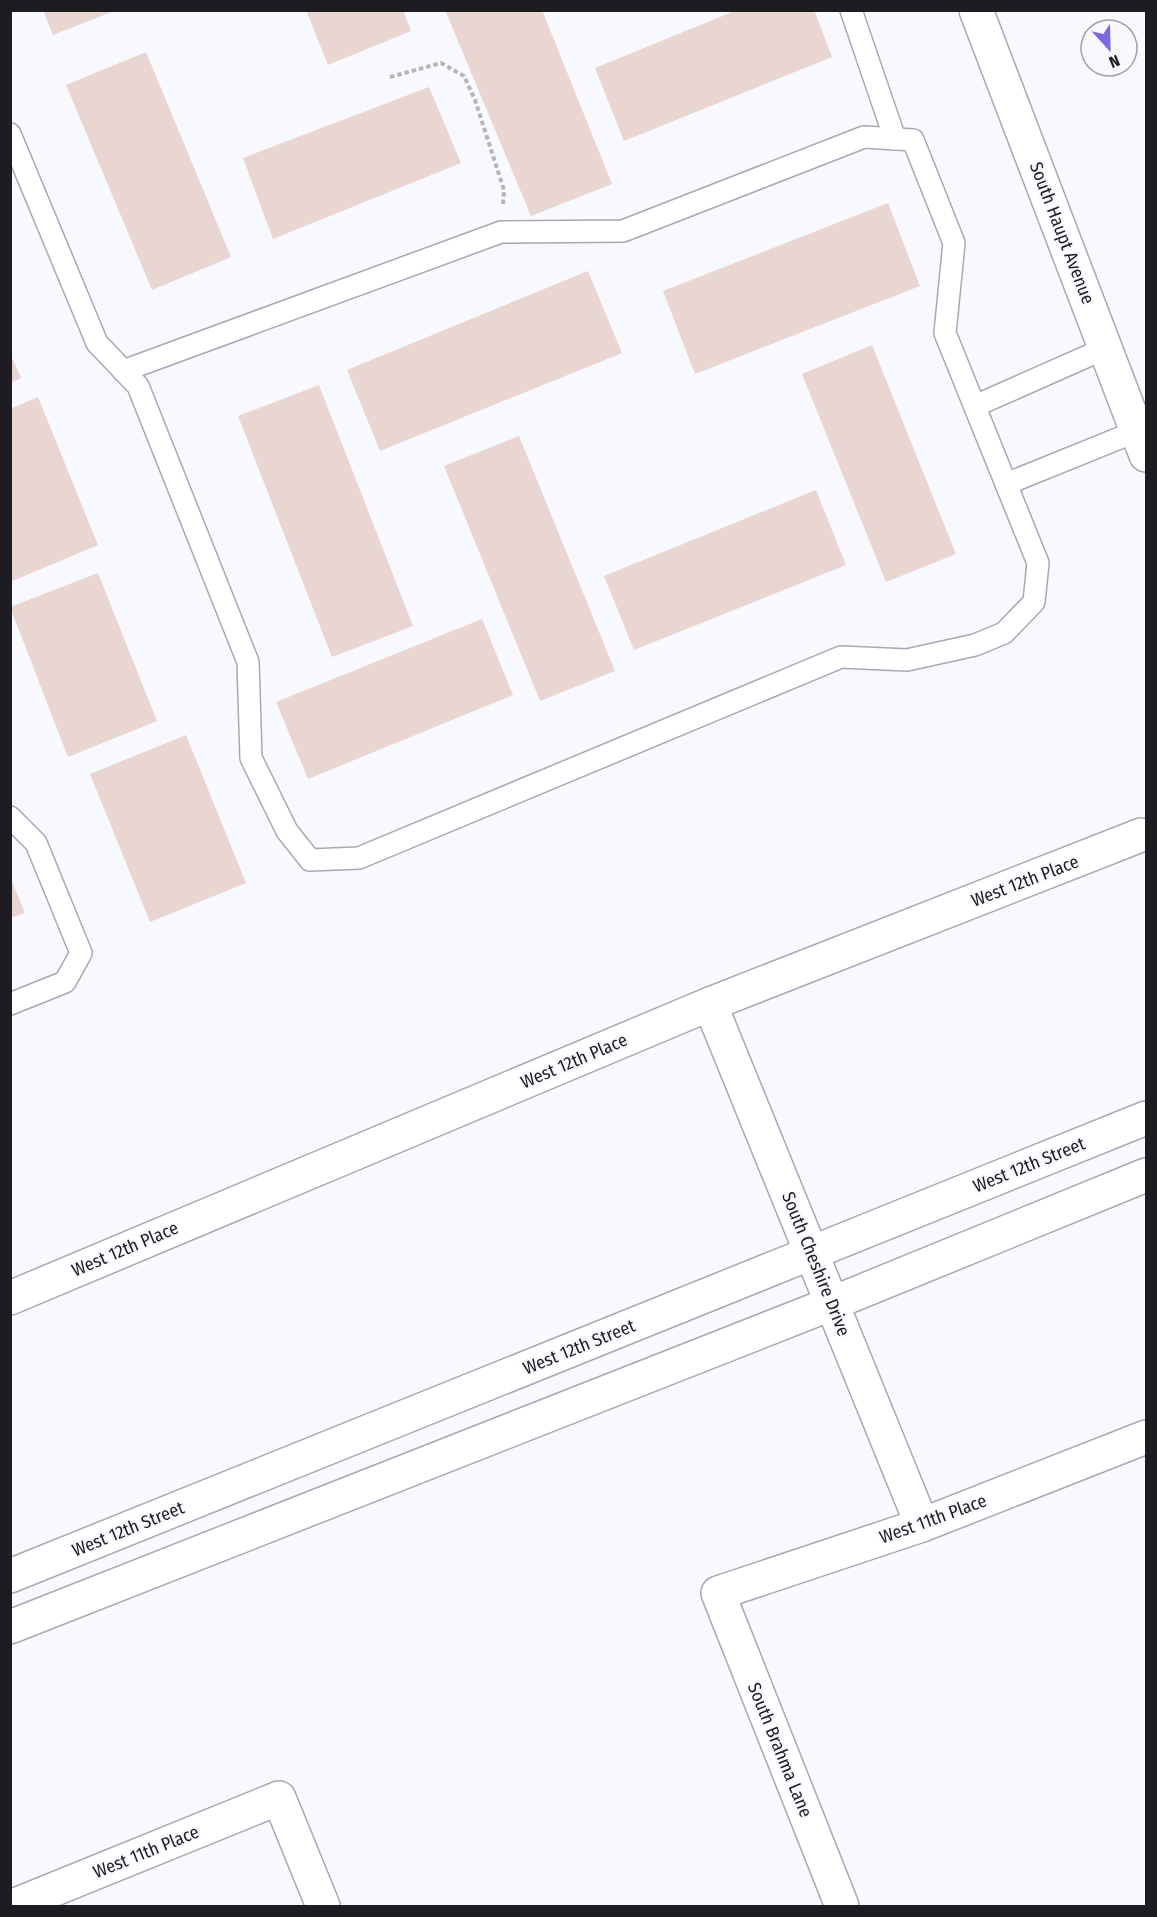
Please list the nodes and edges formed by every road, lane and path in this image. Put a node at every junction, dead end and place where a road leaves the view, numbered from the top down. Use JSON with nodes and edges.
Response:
{"nodes":[{"id":1,"x":851,"y":10,"type":"edge"},
{"id":2,"x":976,"y":10,"type":"edge"},
{"id":3,"x":390,"y":77,"type":"dead end"},
{"id":4,"x":10,"y":134,"type":"edge"},
{"id":5,"x":895,"y":139,"type":"junction"},
{"id":6,"x":501,"y":232,"type":"junction"},
{"id":7,"x":1106,"y":348,"type":"junction"},
{"id":8,"x":123,"y":371,"type":"junction"},
{"id":9,"x":975,"y":406,"type":"junction"},
{"id":10,"x":1142,"y":443,"type":"edge"},
{"id":11,"x":1006,"y":484,"type":"junction"},
{"id":12,"x":10,"y":817,"type":"edge"},
{"id":13,"x":1141,"y":835,"type":"dead end"},
{"id":14,"x":10,"y":1004,"type":"edge"},
{"id":15,"x":710,"y":1004,"type":"junction"},
{"id":16,"x":1146,"y":1118,"type":"edge"},
{"id":17,"x":1146,"y":1175,"type":"edge"},
{"id":18,"x":812,"y":1253,"type":"junction"},
{"id":19,"x":10,"y":1298,"type":"edge"},
{"id":20,"x":832,"y":1303,"type":"junction"},
{"id":21,"x":1146,"y":1436,"type":"edge"},
{"id":22,"x":922,"y":1525,"type":"junction"},
{"id":23,"x":10,"y":1576,"type":"edge"},
{"id":24,"x":718,"y":1593,"type":"joint"},
{"id":25,"x":10,"y":1627,"type":"edge"},
{"id":26,"x":13,"y":1906,"type":"edge"},
{"id":27,"x":323,"y":1906,"type":"edge"},
{"id":28,"x":842,"y":1906,"type":"edge"}],
"edges":[{"from":1,"to":5,"type":"lane"},
{"from":2,"to":7,"type":"street","name":"South Haupt Avenue"},
{"from":3,"to":6,"type":"path"},
{"from":4,"to":8,"type":"lane"},
{"from":5,"to":6,"type":"lane"},
{"from":5,"to":9,"type":"lane"},
{"from":6,"to":8,"type":"lane"},
{"from":7,"to":9,"type":"lane"},
{"from":7,"to":10,"type":"street","name":"South Haupt Avenue"},
{"from":8,"to":11,"type":"lane"},
{"from":9,"to":11,"type":"lane"},
{"from":10,"to":11,"type":"lane"},
{"from":12,"to":14,"type":"lane"},
{"from":13,"to":15,"type":"street","name":"West 12th Place"},
{"from":15,"to":18,"type":"street","name":"South Cheshire Drive"},
{"from":15,"to":19,"type":"street","name":"West 12th Place"},
{"from":16,"to":18,"type":"street","name":"West 12th Street"},
{"from":17,"to":20,"type":"street"},
{"from":18,"to":20,"type":"street","name":"South Cheshire Drive"},
{"from":18,"to":23,"type":"street","name":"West 12th Street"},
{"from":20,"to":22,"type":"street","name":"South Cheshire Drive"},
{"from":20,"to":25,"type":"street"},
{"from":21,"to":22,"type":"street","name":"West 11th Place"},
{"from":22,"to":24,"type":"street","name":"West 11th Place"},
{"from":24,"to":28,"type":"street","name":"South Brahma Lane"},
{"from":26,"to":27,"type":"street","name":"West 11th Place"}]}
